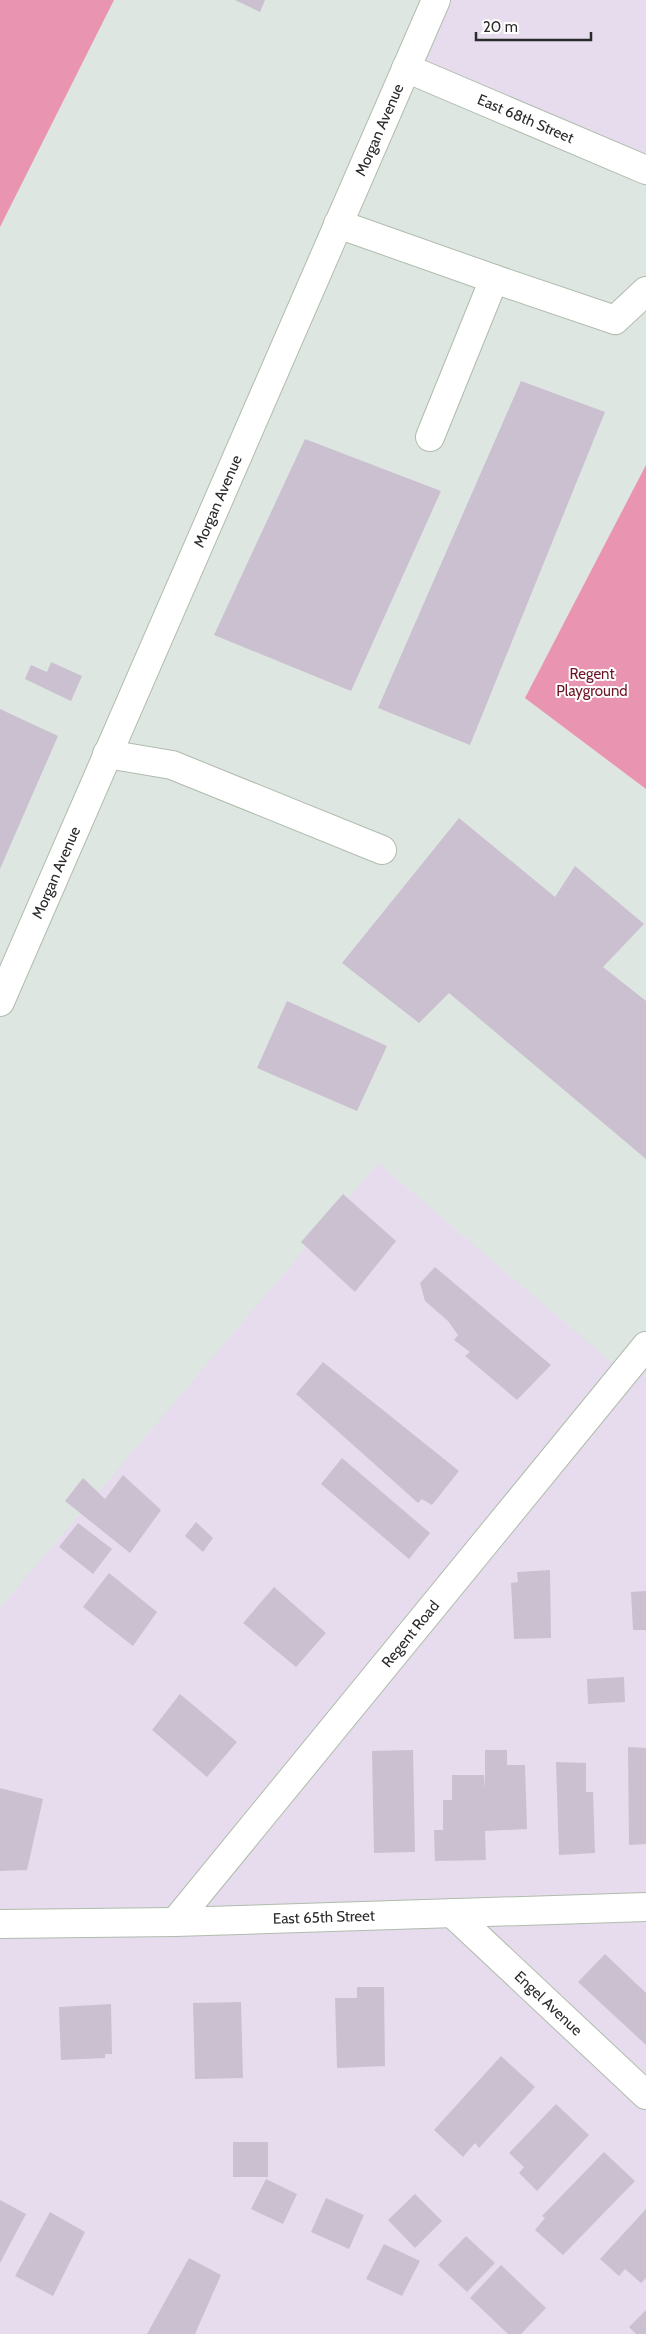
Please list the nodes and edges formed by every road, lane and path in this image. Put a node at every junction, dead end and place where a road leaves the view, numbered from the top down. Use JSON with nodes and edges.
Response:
{"nodes":[{"id":1,"x":436,"y":0,"type":"edge"},
{"id":2,"x":406,"y":68,"type":"junction"},
{"id":3,"x":646,"y":170,"type":"edge"},
{"id":4,"x":338,"y":224,"type":"junction"},
{"id":5,"x":494,"y":279,"type":"junction"},
{"id":6,"x":646,"y":291,"type":"edge"},
{"id":7,"x":430,"y":437,"type":"dead end"},
{"id":8,"x":107,"y":754,"type":"junction"},
{"id":9,"x":382,"y":850,"type":"dead end"},
{"id":10,"x":0,"y":1002,"type":"edge"},
{"id":11,"x":646,"y":1346,"type":"edge"},
{"id":12,"x":635,"y":1373,"type":"edge"},
{"id":13,"x":646,"y":1907,"type":"edge"},
{"id":14,"x":452,"y":1913,"type":"junction"},
{"id":15,"x":176,"y":1922,"type":"junction"},
{"id":16,"x":0,"y":1924,"type":"edge"},
{"id":17,"x":646,"y":2095,"type":"edge"}],
"edges":[{"from":1,"to":2,"type":"street","name":"Morgan Avenue"},
{"from":2,"to":3,"type":"street","name":"East 68th Street"},
{"from":2,"to":4,"type":"street","name":"Morgan Avenue"},
{"from":4,"to":5,"type":"street"},
{"from":4,"to":8,"type":"street","name":"Morgan Avenue"},
{"from":5,"to":6,"type":"street"},
{"from":5,"to":7,"type":"street"},
{"from":8,"to":9,"type":"street"},
{"from":8,"to":10,"type":"street","name":"Morgan Avenue"},
{"from":11,"to":12,"type":"street","name":"Regent Road"},
{"from":12,"to":15,"type":"street","name":"Regent Road"},
{"from":13,"to":14,"type":"street","name":"East 65th Street"},
{"from":14,"to":15,"type":"street","name":"East 65th Street"},
{"from":14,"to":17,"type":"street","name":"Engel Avenue"},
{"from":15,"to":16,"type":"street","name":"East 65th Street"}]}
